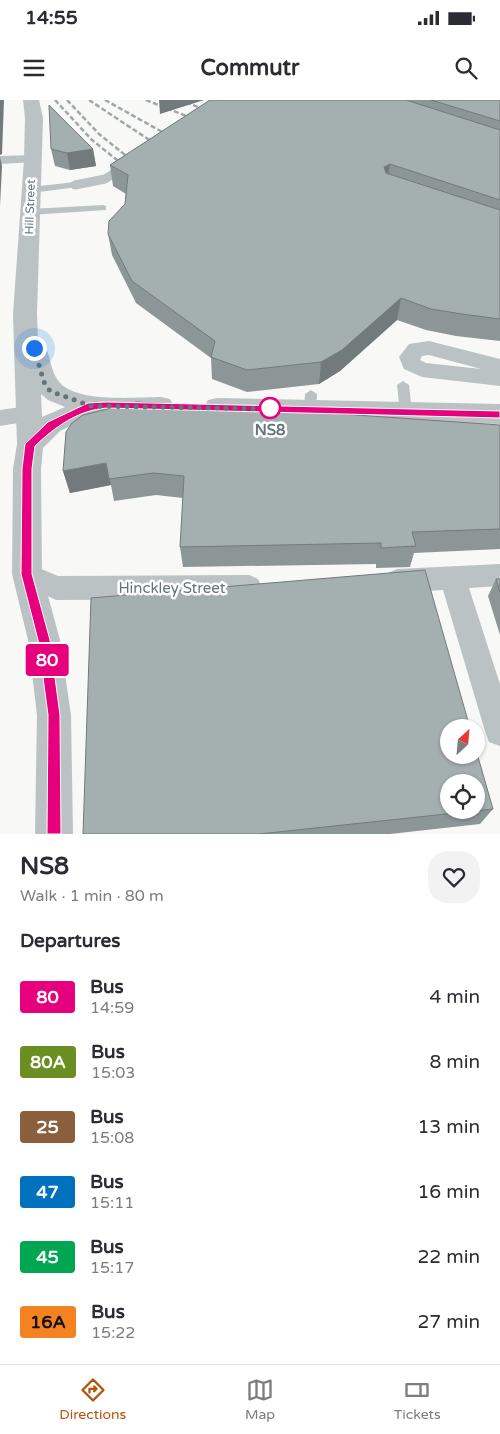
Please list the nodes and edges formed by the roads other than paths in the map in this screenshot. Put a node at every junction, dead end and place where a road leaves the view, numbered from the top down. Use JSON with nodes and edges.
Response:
{"nodes":[{"id":1,"x":31,"y":100,"type":"edge"},
{"id":2,"x":33,"y":159,"type":"junction"},
{"id":3,"x":0,"y":160,"type":"edge"},
{"id":4,"x":133,"y":161,"type":"edge"},
{"id":5,"x":31,"y":190,"type":"junction"},
{"id":6,"x":103,"y":208,"type":"dead end"},
{"id":7,"x":30,"y":212,"type":"junction"},
{"id":8,"x":25,"y":314,"type":"junction"},
{"id":9,"x":500,"y":366,"type":"edge"},
{"id":10,"x":500,"y":378,"type":"edge"},
{"id":11,"x":403,"y":385,"type":"dead end"},
{"id":12,"x":91,"y":406,"type":"junction"},
{"id":13,"x":406,"y":412,"type":"junction"},
{"id":14,"x":28,"y":414,"type":"junction"},
{"id":15,"x":500,"y":414,"type":"edge"},
{"id":16,"x":0,"y":418,"type":"edge"},
{"id":17,"x":30,"y":444,"type":"junction"},
{"id":18,"x":27,"y":574,"type":"junction"},
{"id":19,"x":500,"y":574,"type":"edge"},
{"id":20,"x":453,"y":579,"type":"junction"},
{"id":21,"x":376,"y":582,"type":"edge"},
{"id":22,"x":270,"y":586,"type":"edge"},
{"id":23,"x":500,"y":731,"type":"edge"},
{"id":24,"x":54,"y":834,"type":"edge"}],
"edges":[{"from":1,"to":2,"type":"street","name":"Hill Street"},
{"from":2,"to":3,"type":"street"},
{"from":2,"to":5,"type":"street","name":"Hill Street"},
{"from":4,"to":5,"type":"lane","bridge":true},
{"from":5,"to":7,"type":"street","name":"Hill Street"},
{"from":6,"to":7,"type":"lane"},
{"from":7,"to":8,"type":"street","name":"Hill Street"},
{"from":8,"to":12,"type":"street","name":"Hill Street"},
{"from":8,"to":14,"type":"street","name":"Hill Street"},
{"from":9,"to":10,"type":"street"},
{"from":11,"to":13,"type":"lane"},
{"from":12,"to":13,"type":"street"},
{"from":12,"to":17,"type":"street"},
{"from":13,"to":15,"type":"street"},
{"from":14,"to":16,"type":"street"},
{"from":14,"to":17,"type":"street","name":"Hill Street"},
{"from":17,"to":18,"type":"street","name":"Hill Street"},
{"from":18,"to":22,"type":"street","name":"Hinckley Street"},
{"from":18,"to":24,"type":"street","name":"Hill Street"},
{"from":19,"to":20,"type":"street"},
{"from":20,"to":21,"type":"street"},
{"from":20,"to":23,"type":"street"}]}
